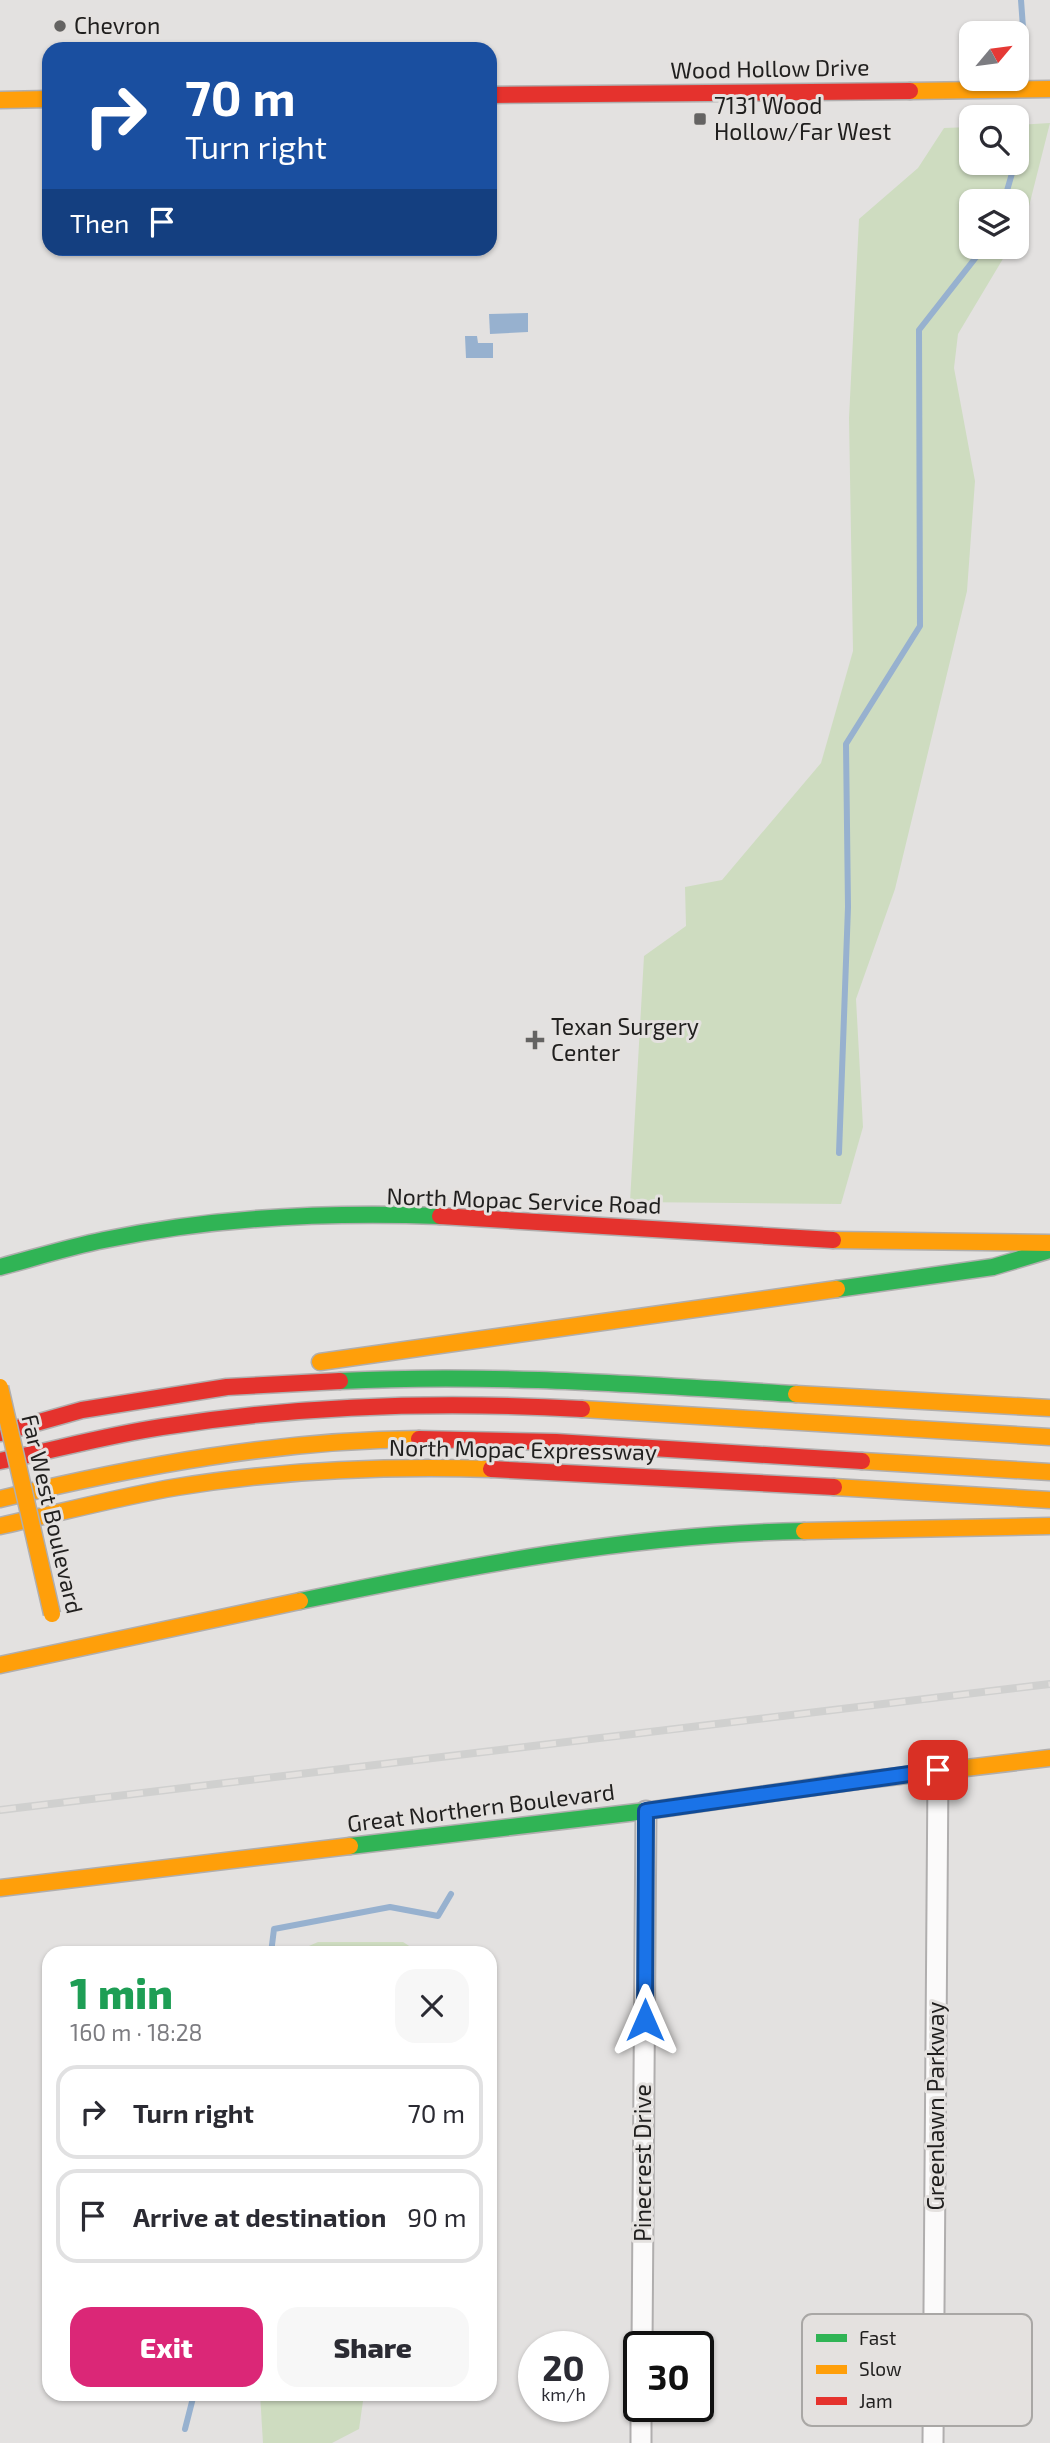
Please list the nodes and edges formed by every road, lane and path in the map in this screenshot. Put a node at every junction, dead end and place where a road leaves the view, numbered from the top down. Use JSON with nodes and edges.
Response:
{"nodes":[{"id":1,"x":1050,"y":89,"type":"edge"},
{"id":2,"x":497,"y":94,"type":"edge"},
{"id":3,"x":42,"y":99,"type":"edge"},
{"id":4,"x":0,"y":100,"type":"edge"},
{"id":5,"x":1050,"y":1243,"type":"edge"},
{"id":6,"x":1050,"y":1250,"type":"edge"},
{"id":7,"x":0,"y":1267,"type":"edge"},
{"id":8,"x":0,"y":1387,"type":"edge"},
{"id":9,"x":227,"y":1387,"type":"junction"},
{"id":10,"x":1050,"y":1408,"type":"edge"},
{"id":11,"x":0,"y":1433,"type":"edge"},
{"id":12,"x":1050,"y":1437,"type":"edge"},
{"id":13,"x":0,"y":1461,"type":"edge"},
{"id":14,"x":1050,"y":1472,"type":"edge"},
{"id":15,"x":0,"y":1499,"type":"edge"},
{"id":16,"x":1050,"y":1500,"type":"edge"},
{"id":17,"x":0,"y":1526,"type":"edge"},
{"id":18,"x":1050,"y":1526,"type":"edge"},
{"id":19,"x":56,"y":1632,"type":"junction"},
{"id":20,"x":0,"y":1665,"type":"edge"},
{"id":21,"x":1050,"y":1758,"type":"edge"},
{"id":22,"x":938,"y":1770,"type":"junction"},
{"id":23,"x":646,"y":1811,"type":"junction"},
{"id":24,"x":0,"y":1888,"type":"edge"},
{"id":25,"x":934,"y":2314,"type":"edge"},
{"id":26,"x":642,"y":2331,"type":"edge"},
{"id":27,"x":641,"y":2422,"type":"edge"},
{"id":28,"x":641,"y":2443,"type":"edge"}],
"edges":[{"from":1,"to":2,"type":"main road","name":"Wood Hollow Drive"},
{"from":3,"to":4,"type":"main road"},
{"from":5,"to":7,"type":"main road","name":"North Mopac Service Road"},
{"from":6,"to":9,"type":"main road"},
{"from":8,"to":19,"type":"main road","name":"Far West Boulevard","bridge":true},
{"from":9,"to":10,"type":"main road"},
{"from":9,"to":11,"type":"main road"},
{"from":12,"to":13,"type":"main road"},
{"from":14,"to":15,"type":"main road"},
{"from":16,"to":17,"type":"main road","name":"North Mopac Expressway"},
{"from":18,"to":19,"type":"main road"},
{"from":19,"to":20,"type":"main road"},
{"from":21,"to":22,"type":"main road","name":"Great Northern Boulevard"},
{"from":22,"to":23,"type":"main road","name":"Great Northern Boulevard"},
{"from":22,"to":25,"type":"street","name":"Greenlawn Parkway"},
{"from":23,"to":24,"type":"main road","name":"Great Northern Boulevard"},
{"from":23,"to":26,"type":"street","name":"Pinecrest Drive"},
{"from":27,"to":28,"type":"street"}]}
